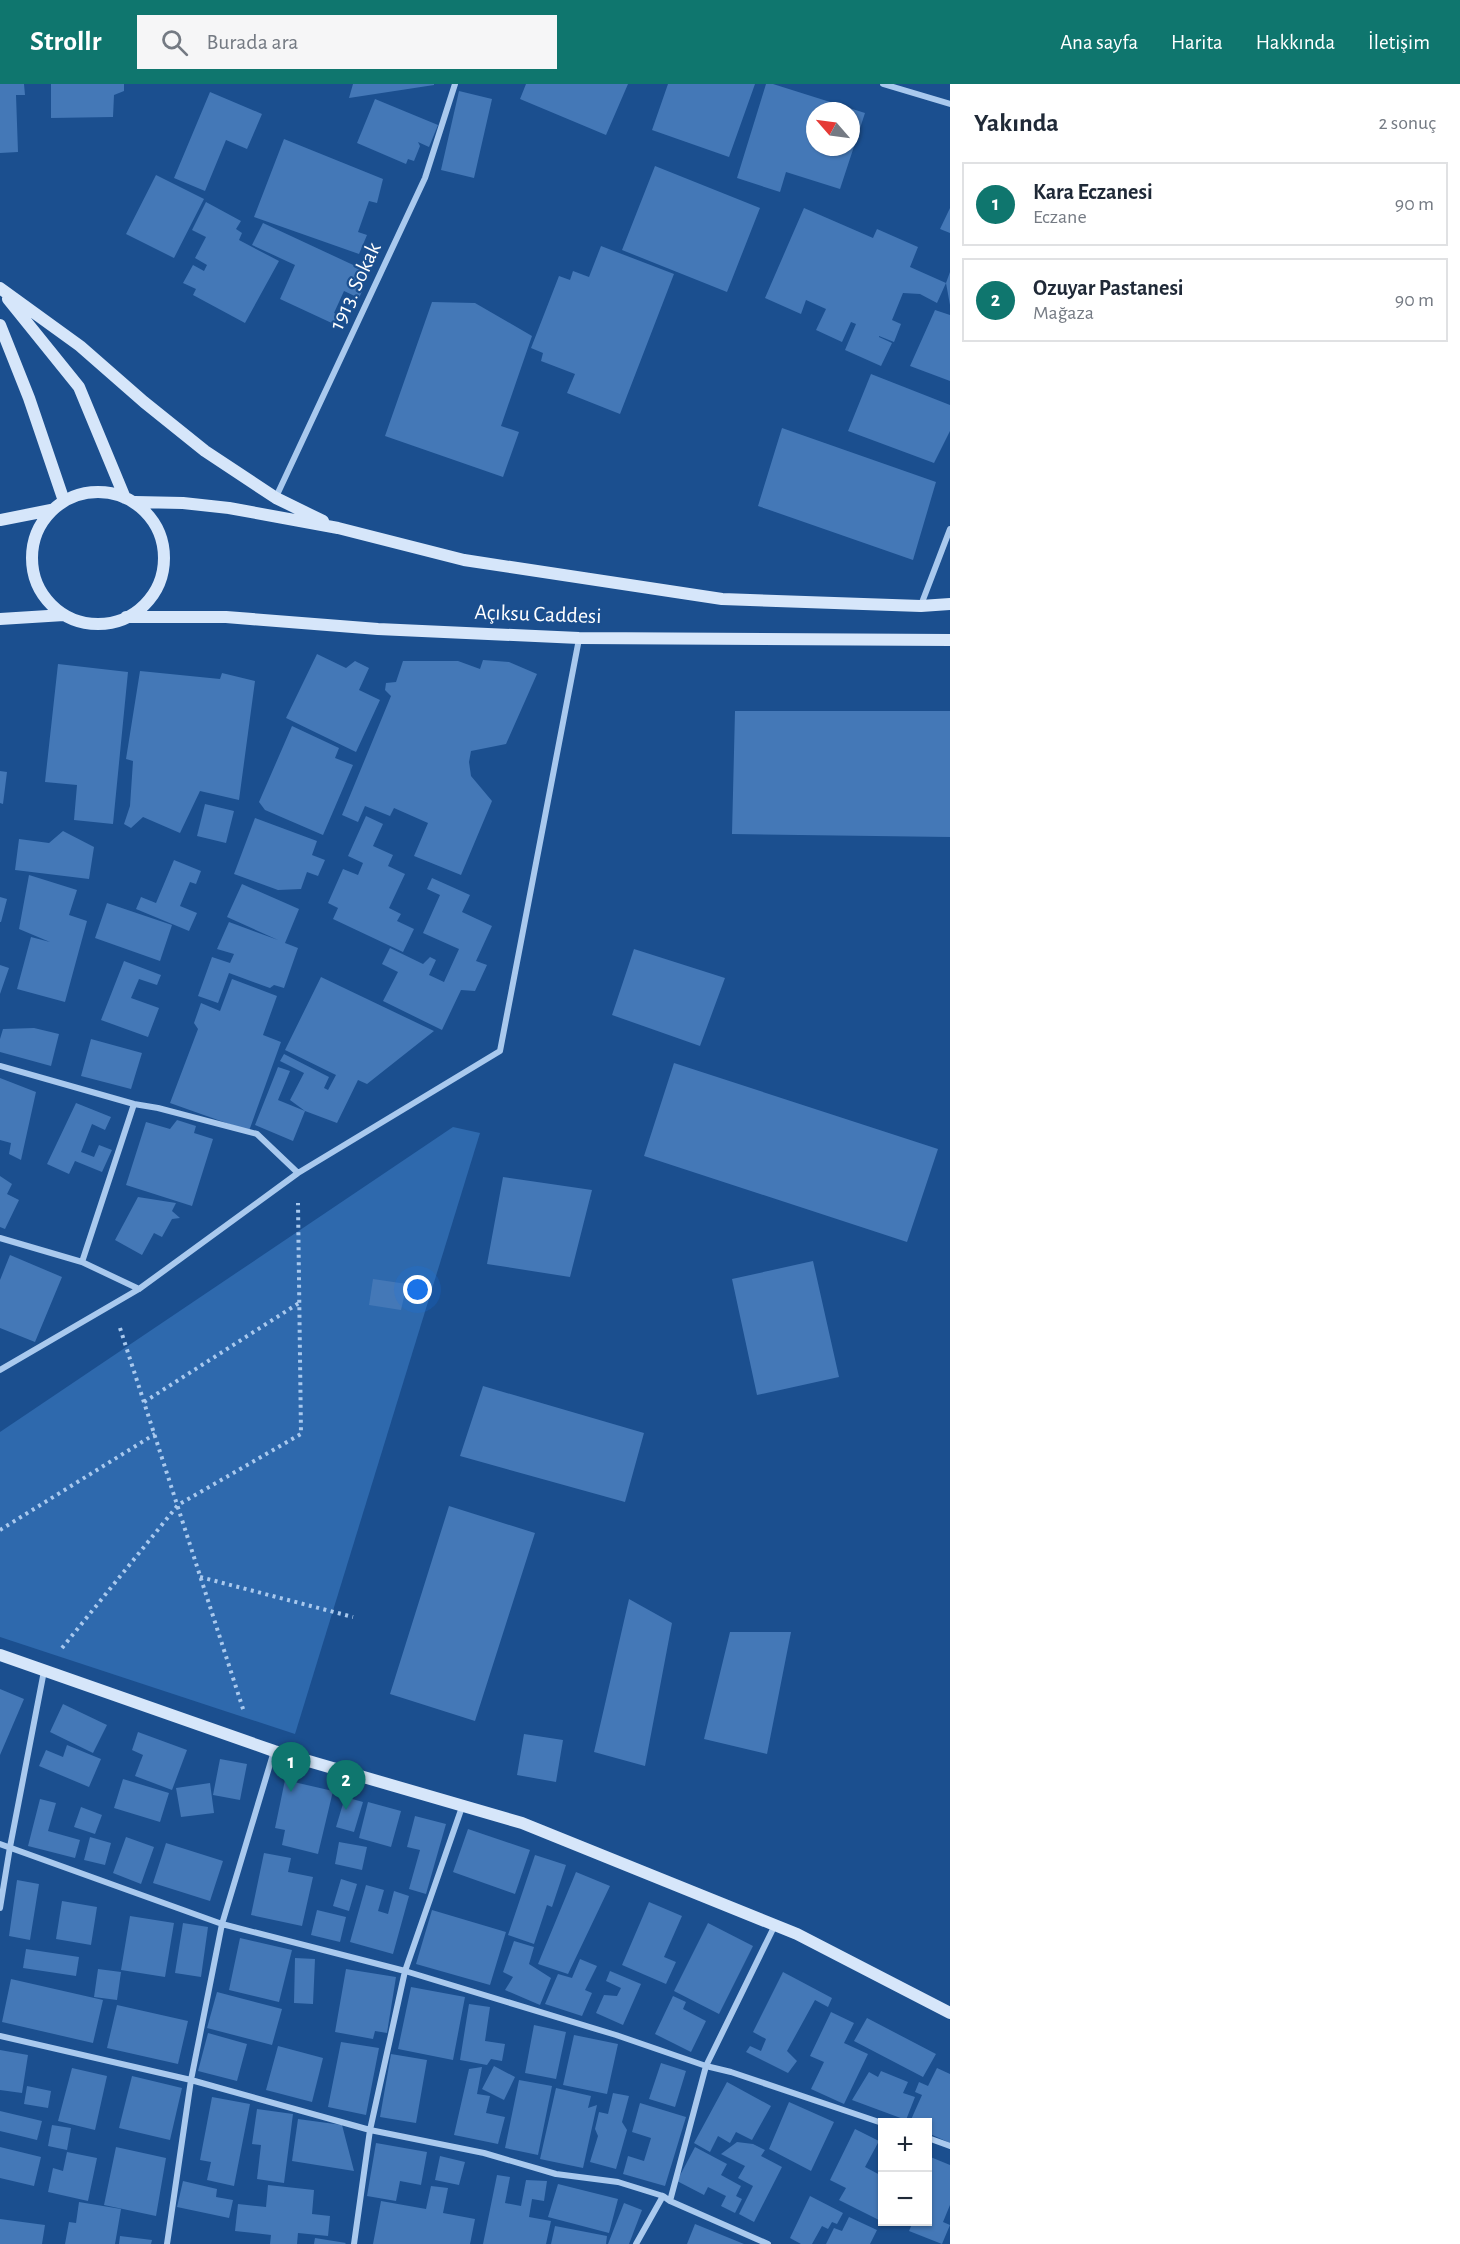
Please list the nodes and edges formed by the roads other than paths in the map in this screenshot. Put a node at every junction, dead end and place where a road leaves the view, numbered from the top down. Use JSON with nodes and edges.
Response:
{"nodes":[{"id":1,"x":455,"y":84,"type":"edge"},
{"id":2,"x":883,"y":84,"type":"edge"},
{"id":3,"x":950,"y":104,"type":"edge"},
{"id":4,"x":0,"y":289,"type":"edge"},
{"id":5,"x":0,"y":325,"type":"edge"},
{"id":6,"x":276,"y":498,"type":"junction"},
{"id":7,"x":130,"y":500,"type":"junction"},
{"id":8,"x":64,"y":501,"type":"junction"},
{"id":9,"x":51,"y":510,"type":"junction"},
{"id":10,"x":0,"y":520,"type":"edge"},
{"id":11,"x":338,"y":528,"type":"junction"},
{"id":12,"x":950,"y":529,"type":"edge"},
{"id":13,"x":950,"y":604,"type":"edge"},
{"id":14,"x":921,"y":606,"type":"junction"},
{"id":15,"x":64,"y":615,"type":"junction"},
{"id":16,"x":126,"y":617,"type":"junction"},
{"id":17,"x":0,"y":619,"type":"edge"},
{"id":18,"x":579,"y":638,"type":"junction"},
{"id":19,"x":950,"y":640,"type":"edge"},
{"id":20,"x":0,"y":1066,"type":"edge"},
{"id":21,"x":134,"y":1104,"type":"junction"},
{"id":22,"x":298,"y":1173,"type":"junction"},
{"id":23,"x":0,"y":1238,"type":"edge"},
{"id":24,"x":82,"y":1262,"type":"junction"},
{"id":25,"x":139,"y":1289,"type":"junction"},
{"id":26,"x":0,"y":1370,"type":"edge"},
{"id":27,"x":0,"y":1655,"type":"edge"},
{"id":28,"x":44,"y":1670,"type":"junction"},
{"id":29,"x":274,"y":1751,"type":"junction"},
{"id":30,"x":462,"y":1807,"type":"junction"},
{"id":31,"x":0,"y":1844,"type":"edge"},
{"id":32,"x":9,"y":1847,"type":"junction"},
{"id":33,"x":0,"y":1908,"type":"edge"},
{"id":34,"x":222,"y":1924,"type":"junction"},
{"id":35,"x":774,"y":1927,"type":"junction"},
{"id":36,"x":405,"y":1971,"type":"junction"},
{"id":37,"x":950,"y":2013,"type":"edge"},
{"id":38,"x":0,"y":2036,"type":"edge"},
{"id":39,"x":706,"y":2066,"type":"junction"},
{"id":40,"x":191,"y":2080,"type":"junction"},
{"id":41,"x":878,"y":2122,"type":"edge"},
{"id":42,"x":370,"y":2130,"type":"junction"},
{"id":43,"x":932,"y":2140,"type":"edge"},
{"id":44,"x":950,"y":2146,"type":"edge"},
{"id":45,"x":663,"y":2196,"type":"junction"},
{"id":46,"x":670,"y":2201,"type":"junction"},
{"id":47,"x":167,"y":2244,"type":"edge"},
{"id":48,"x":354,"y":2244,"type":"edge"},
{"id":49,"x":636,"y":2244,"type":"edge"},
{"id":50,"x":768,"y":2244,"type":"edge"}],
"edges":[{"from":1,"to":6,"type":"street","name":"1913. Sokak"},
{"from":2,"to":3,"type":"street"},
{"from":4,"to":6,"type":"main road"},
{"from":4,"to":7,"type":"main road"},
{"from":5,"to":8,"type":"main road"},
{"from":6,"to":11,"type":"main road"},
{"from":7,"to":8,"type":"main road"},
{"from":7,"to":11,"type":"main road","name":"Açıksu Caddesi"},
{"from":7,"to":16,"type":"main road"},
{"from":8,"to":9,"type":"main road"},
{"from":9,"to":10,"type":"main road"},
{"from":9,"to":15,"type":"main road"},
{"from":11,"to":14,"type":"main road","name":"Açıksu Caddesi"},
{"from":12,"to":14,"type":"street"},
{"from":13,"to":14,"type":"main road","name":"Açıksu Caddesi"},
{"from":15,"to":16,"type":"main road"},
{"from":15,"to":17,"type":"main road"},
{"from":16,"to":18,"type":"main road","name":"Açıksu Caddesi"},
{"from":18,"to":19,"type":"main road","name":"Açıksu Caddesi"},
{"from":18,"to":22,"type":"street"},
{"from":20,"to":21,"type":"street"},
{"from":21,"to":22,"type":"street"},
{"from":21,"to":24,"type":"street"},
{"from":22,"to":25,"type":"street"},
{"from":23,"to":24,"type":"street"},
{"from":24,"to":25,"type":"street"},
{"from":25,"to":26,"type":"street"},
{"from":27,"to":28,"type":"main road"},
{"from":28,"to":29,"type":"main road"},
{"from":28,"to":32,"type":"street"},
{"from":29,"to":30,"type":"main road"},
{"from":29,"to":34,"type":"street"},
{"from":30,"to":35,"type":"main road"},
{"from":30,"to":36,"type":"street"},
{"from":31,"to":32,"type":"street"},
{"from":32,"to":33,"type":"street"},
{"from":32,"to":34,"type":"street"},
{"from":34,"to":36,"type":"street"},
{"from":34,"to":40,"type":"street"},
{"from":35,"to":37,"type":"main road"},
{"from":35,"to":39,"type":"street"},
{"from":36,"to":39,"type":"street"},
{"from":36,"to":42,"type":"street"},
{"from":38,"to":40,"type":"street"},
{"from":39,"to":41,"type":"street"},
{"from":39,"to":46,"type":"street"},
{"from":40,"to":42,"type":"street"},
{"from":40,"to":47,"type":"street"},
{"from":42,"to":45,"type":"street"},
{"from":42,"to":48,"type":"street"},
{"from":43,"to":44,"type":"street"},
{"from":45,"to":46,"type":"street"},
{"from":45,"to":49,"type":"street"},
{"from":46,"to":50,"type":"street"}]}
